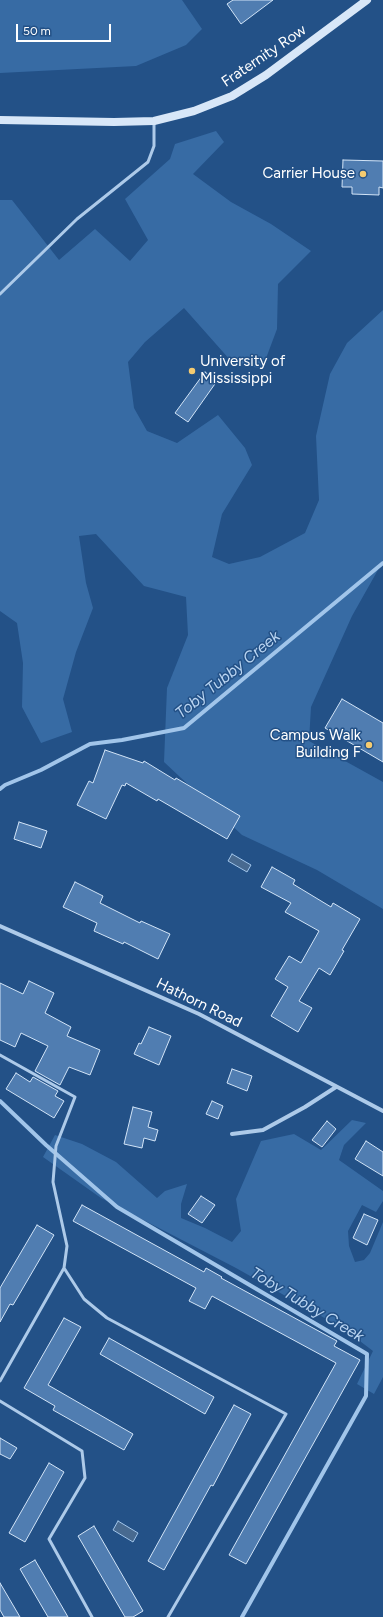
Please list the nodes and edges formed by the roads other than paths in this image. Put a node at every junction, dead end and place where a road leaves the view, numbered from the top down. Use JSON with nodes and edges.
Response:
{"nodes":[{"id":1,"x":364,"y":1,"type":"edge"},
{"id":2,"x":0,"y":120,"type":"edge"},
{"id":3,"x":154,"y":121,"type":"junction"},
{"id":4,"x":0,"y":294,"type":"edge"},
{"id":5,"x":0,"y":926,"type":"edge"},
{"id":6,"x":0,"y":1054,"type":"edge"},
{"id":7,"x":336,"y":1087,"type":"junction"},
{"id":8,"x":383,"y":1111,"type":"edge"},
{"id":9,"x":232,"y":1134,"type":"dead end"},
{"id":10,"x":64,"y":1268,"type":"junction"},
{"id":11,"x":0,"y":1381,"type":"edge"},
{"id":12,"x":0,"y":1401,"type":"edge"},
{"id":13,"x":92,"y":1617,"type":"edge"},
{"id":14,"x":168,"y":1617,"type":"edge"}],
"edges":[{"from":1,"to":3,"type":"street","name":"Fraternity Row"},
{"from":2,"to":3,"type":"street","name":"Fraternity Row"},
{"from":3,"to":4,"type":"lane"},
{"from":5,"to":7,"type":"street","name":"Hathorn Road"},
{"from":6,"to":10,"type":"lane"},
{"from":7,"to":8,"type":"street","name":"Hathorn Road"},
{"from":7,"to":9,"type":"street"},
{"from":10,"to":11,"type":"lane"},
{"from":10,"to":14,"type":"lane"},
{"from":12,"to":13,"type":"lane"}]}
